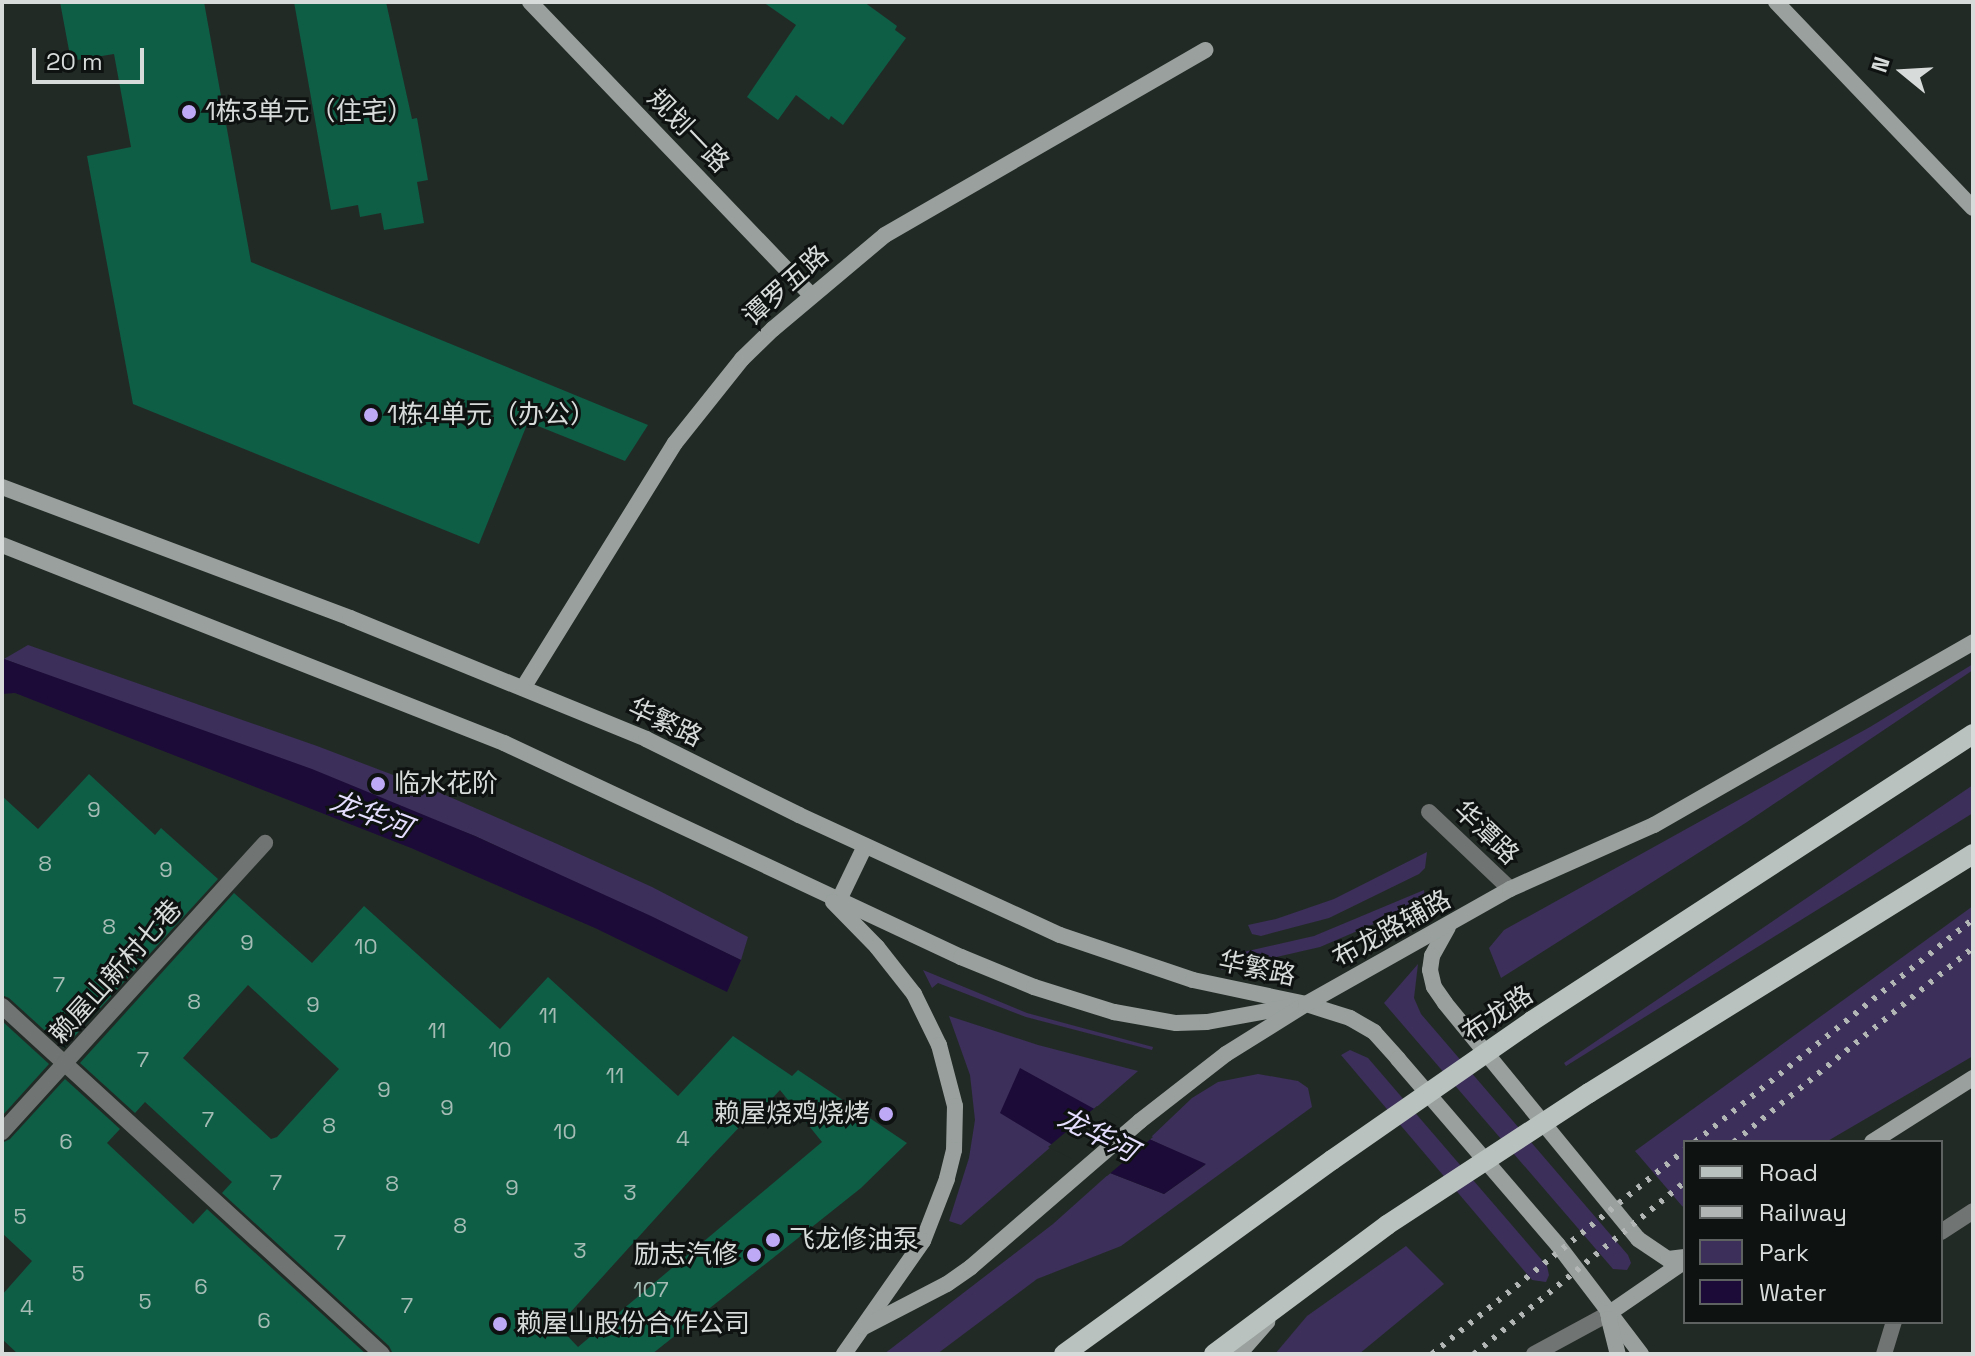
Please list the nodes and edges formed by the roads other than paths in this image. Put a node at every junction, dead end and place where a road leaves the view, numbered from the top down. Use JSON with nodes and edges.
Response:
{"nodes":[{"id":1,"x":530,"y":2,"type":"edge"},
{"id":2,"x":1776,"y":2,"type":"edge"},
{"id":3,"x":1205,"y":50,"type":"dead end"},
{"id":4,"x":1973,"y":208,"type":"edge"},
{"id":5,"x":810,"y":294,"type":"junction"},
{"id":6,"x":2,"y":487,"type":"edge"},
{"id":7,"x":2,"y":545,"type":"edge"},
{"id":8,"x":1973,"y":642,"type":"edge"},
{"id":9,"x":523,"y":688,"type":"junction"},
{"id":10,"x":1973,"y":734,"type":"edge"},
{"id":11,"x":1429,"y":812,"type":"dead end"},
{"id":12,"x":265,"y":843,"type":"dead end"},
{"id":13,"x":865,"y":846,"type":"junction"},
{"id":14,"x":1968,"y":858,"type":"edge"},
{"id":15,"x":816,"y":889,"type":"junction"},
{"id":16,"x":1510,"y":889,"type":"junction"},
{"id":17,"x":839,"y":900,"type":"junction"},
{"id":18,"x":1449,"y":926,"type":"junction"},
{"id":19,"x":1306,"y":1004,"type":"junction"},
{"id":20,"x":2,"y":1006,"type":"edge"},
{"id":21,"x":65,"y":1064,"type":"junction"},
{"id":22,"x":1973,"y":1078,"type":"edge"},
{"id":23,"x":2,"y":1132,"type":"edge"},
{"id":24,"x":1875,"y":1140,"type":"edge"},
{"id":25,"x":1973,"y":1211,"type":"edge"},
{"id":26,"x":1943,"y":1231,"type":"edge"},
{"id":27,"x":1683,"y":1259,"type":"edge"},
{"id":28,"x":1683,"y":1260,"type":"edge"},
{"id":29,"x":1285,"y":1301,"type":"junction"},
{"id":30,"x":1608,"y":1314,"type":"junction"},
{"id":31,"x":1893,"y":1324,"type":"edge"},
{"id":32,"x":864,"y":1327,"type":"junction"},
{"id":33,"x":382,"y":1354,"type":"edge"},
{"id":34,"x":844,"y":1354,"type":"edge"},
{"id":35,"x":1064,"y":1354,"type":"edge"},
{"id":36,"x":1214,"y":1354,"type":"edge"},
{"id":37,"x":1239,"y":1354,"type":"edge"},
{"id":38,"x":1534,"y":1354,"type":"edge"},
{"id":39,"x":1618,"y":1354,"type":"edge"},
{"id":40,"x":1641,"y":1354,"type":"edge"},
{"id":41,"x":1884,"y":1354,"type":"edge"}],
"edges":[{"from":1,"to":5,"type":"main road","name":"规划一路"},
{"from":2,"to":4,"type":"main road"},
{"from":3,"to":5,"type":"main road","name":"谭罗五路"},
{"from":5,"to":9,"type":"main road","name":"谭罗五路"},
{"from":6,"to":9,"type":"main road","name":"华繁路"},
{"from":7,"to":15,"type":"main road","name":"华繁路"},
{"from":8,"to":16,"type":"main road","name":"布龙路辅路"},
{"from":9,"to":13,"type":"main road","name":"华繁路"},
{"from":10,"to":35,"type":"main road","name":"布龙路","bridge":true},
{"from":11,"to":16,"type":"street","name":"华潭路"},
{"from":12,"to":21,"type":"street","name":"赖屋山新村七巷"},
{"from":13,"to":17,"type":"main road"},
{"from":13,"to":19,"type":"main road","name":"华繁路"},
{"from":14,"to":29,"type":"main road","bridge":true},
{"from":15,"to":17,"type":"main road","name":"华繁路"},
{"from":15,"to":32,"type":"main road"},
{"from":16,"to":18,"type":"main road","name":"布龙路辅路"},
{"from":17,"to":19,"type":"main road","name":"华繁路"},
{"from":18,"to":19,"type":"main road","name":"布龙路辅路"},
{"from":18,"to":27,"type":"main road"},
{"from":19,"to":30,"type":"main road","name":"华繁路"},
{"from":19,"to":32,"type":"main road","name":"布龙路辅路"},
{"from":20,"to":21,"type":"street"},
{"from":21,"to":23,"type":"street","name":"赖屋山新村七巷"},
{"from":21,"to":33,"type":"street"},
{"from":22,"to":24,"type":"main road"},
{"from":25,"to":26,"type":"street"},
{"from":28,"to":30,"type":"main road"},
{"from":29,"to":36,"type":"main road"},
{"from":29,"to":37,"type":"main road"},
{"from":30,"to":38,"type":"street"},
{"from":30,"to":39,"type":"main road","name":"华繁路"},
{"from":30,"to":40,"type":"main road","name":"华繁路"},
{"from":31,"to":41,"type":"street"},
{"from":32,"to":34,"type":"main road","name":"布龙路辅路"}]}
